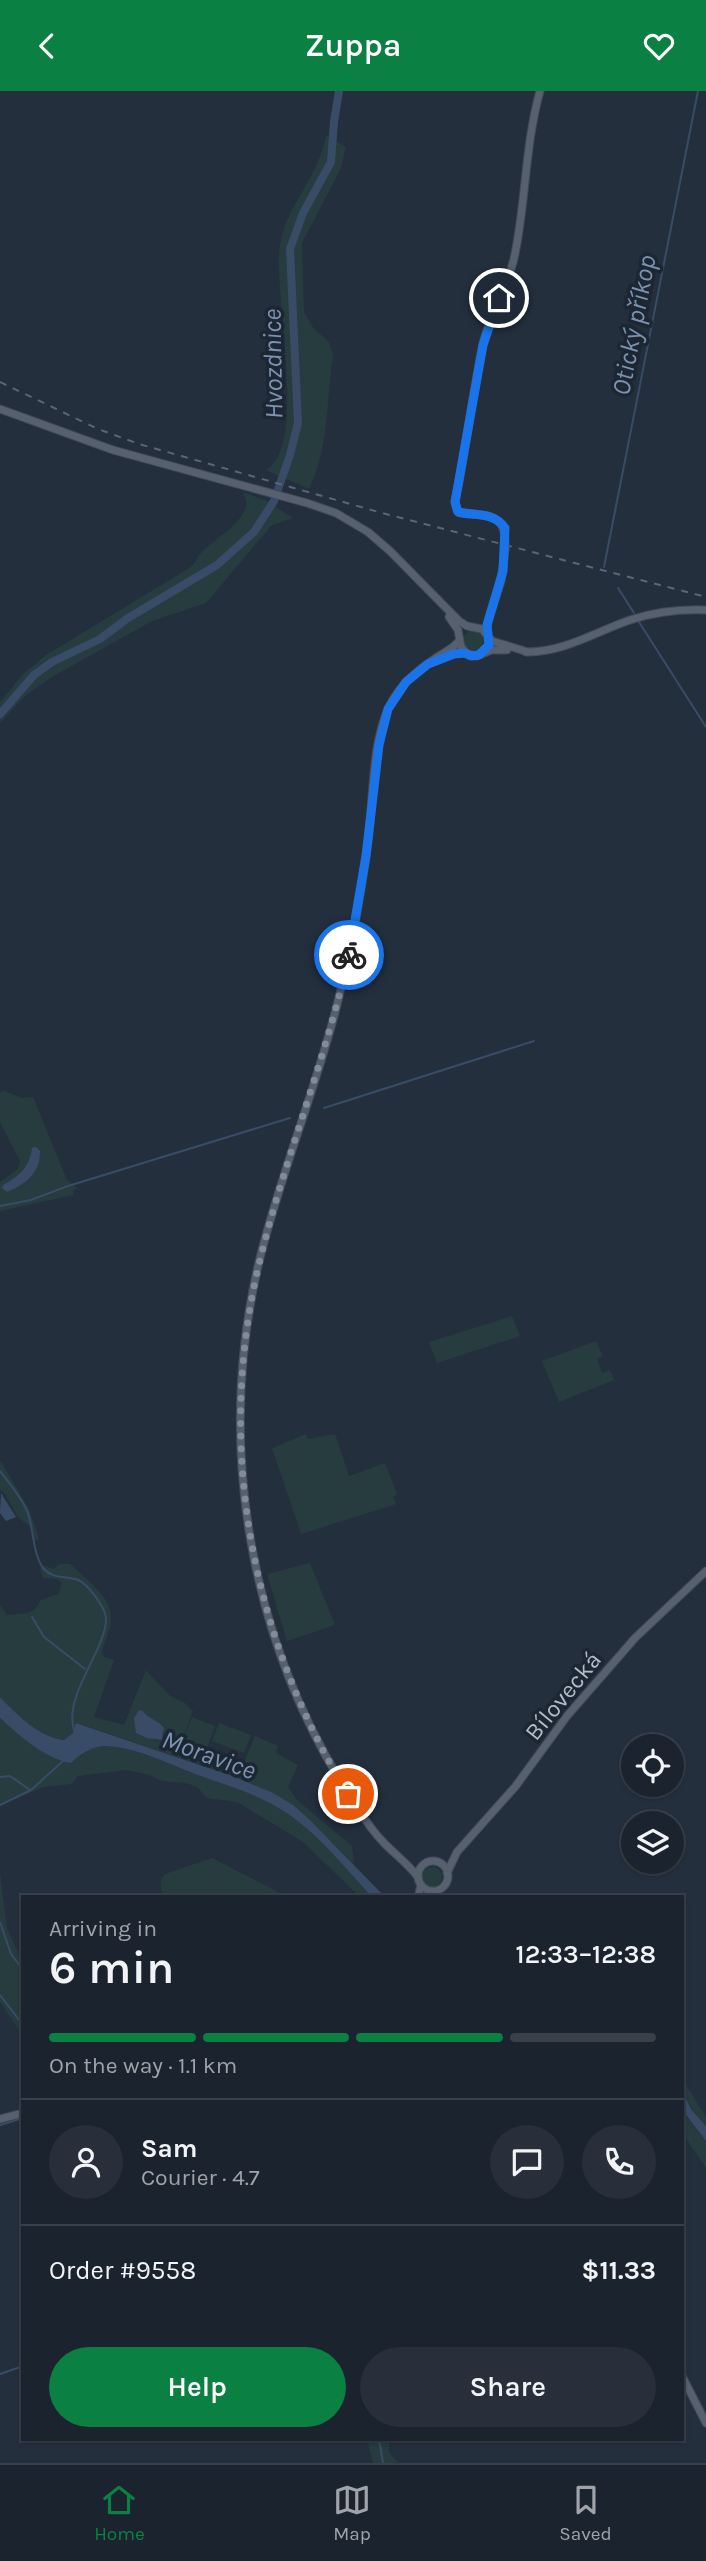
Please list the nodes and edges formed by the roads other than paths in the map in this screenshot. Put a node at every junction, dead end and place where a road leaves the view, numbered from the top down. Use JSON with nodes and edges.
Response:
{"nodes":[{"id":1,"x":540,"y":91,"type":"edge"},
{"id":2,"x":0,"y":409,"type":"edge"},
{"id":3,"x":438,"y":602,"type":"junction"},
{"id":4,"x":491,"y":610,"type":"junction"},
{"id":5,"x":706,"y":610,"type":"edge"},
{"id":6,"x":473,"y":627,"type":"junction"},
{"id":7,"x":488,"y":636,"type":"junction"},
{"id":8,"x":460,"y":638,"type":"junction"},
{"id":9,"x":486,"y":651,"type":"junction"},
{"id":10,"x":528,"y":652,"type":"junction"},
{"id":11,"x":465,"y":653,"type":"junction"},
{"id":12,"x":428,"y":664,"type":"junction"},
{"id":13,"x":706,"y":1571,"type":"edge"},
{"id":14,"x":457,"y":1852,"type":"junction"},
{"id":15,"x":398,"y":1856,"type":"junction"},
{"id":16,"x":437,"y":1862,"type":"junction"},
{"id":17,"x":424,"y":1864,"type":"junction"},
{"id":18,"x":447,"y":1873,"type":"junction"},
{"id":19,"x":445,"y":1884,"type":"junction"},
{"id":20,"x":428,"y":1888,"type":"edge"},
{"id":21,"x":446,"y":1895,"type":"edge"},
{"id":22,"x":21,"y":2114,"type":"edge"},
{"id":23,"x":0,"y":2119,"type":"edge"},
{"id":24,"x":684,"y":2380,"type":"edge"},
{"id":25,"x":706,"y":2423,"type":"edge"}],
"edges":[{"from":1,"to":4,"type":"main road","bridge":true},
{"from":2,"to":3,"type":"main road"},
{"from":3,"to":6,"type":"main road"},
{"from":3,"to":8,"type":"main road"},
{"from":4,"to":6,"type":"main road"},
{"from":4,"to":7,"type":"main road"},
{"from":5,"to":10,"type":"main road"},
{"from":6,"to":7,"type":"main road"},
{"from":6,"to":8,"type":"main road"},
{"from":7,"to":9,"type":"main road"},
{"from":7,"to":10,"type":"main road"},
{"from":8,"to":11,"type":"main road"},
{"from":8,"to":12,"type":"main road"},
{"from":9,"to":10,"type":"main road"},
{"from":9,"to":11,"type":"main road"},
{"from":11,"to":12,"type":"main road"},
{"from":12,"to":15,"type":"main road"},
{"from":13,"to":14,"type":"main road","name":"Bílovecká"},
{"from":14,"to":16,"type":"main road","name":"Bílovecká"},
{"from":14,"to":18,"type":"main road","name":"Bílovecká"},
{"from":15,"to":17,"type":"main road"},
{"from":15,"to":20,"type":"main road"},
{"from":16,"to":17,"type":"main road","name":"Bílovecká"},
{"from":16,"to":18,"type":"main road"},
{"from":17,"to":20,"type":"main road"},
{"from":18,"to":19,"type":"main road","name":"Bílovecká"},
{"from":19,"to":20,"type":"main road"},
{"from":19,"to":21,"type":"main road","name":"Bílovecká"},
{"from":22,"to":23,"type":"main road"},
{"from":24,"to":25,"type":"main road"}]}
